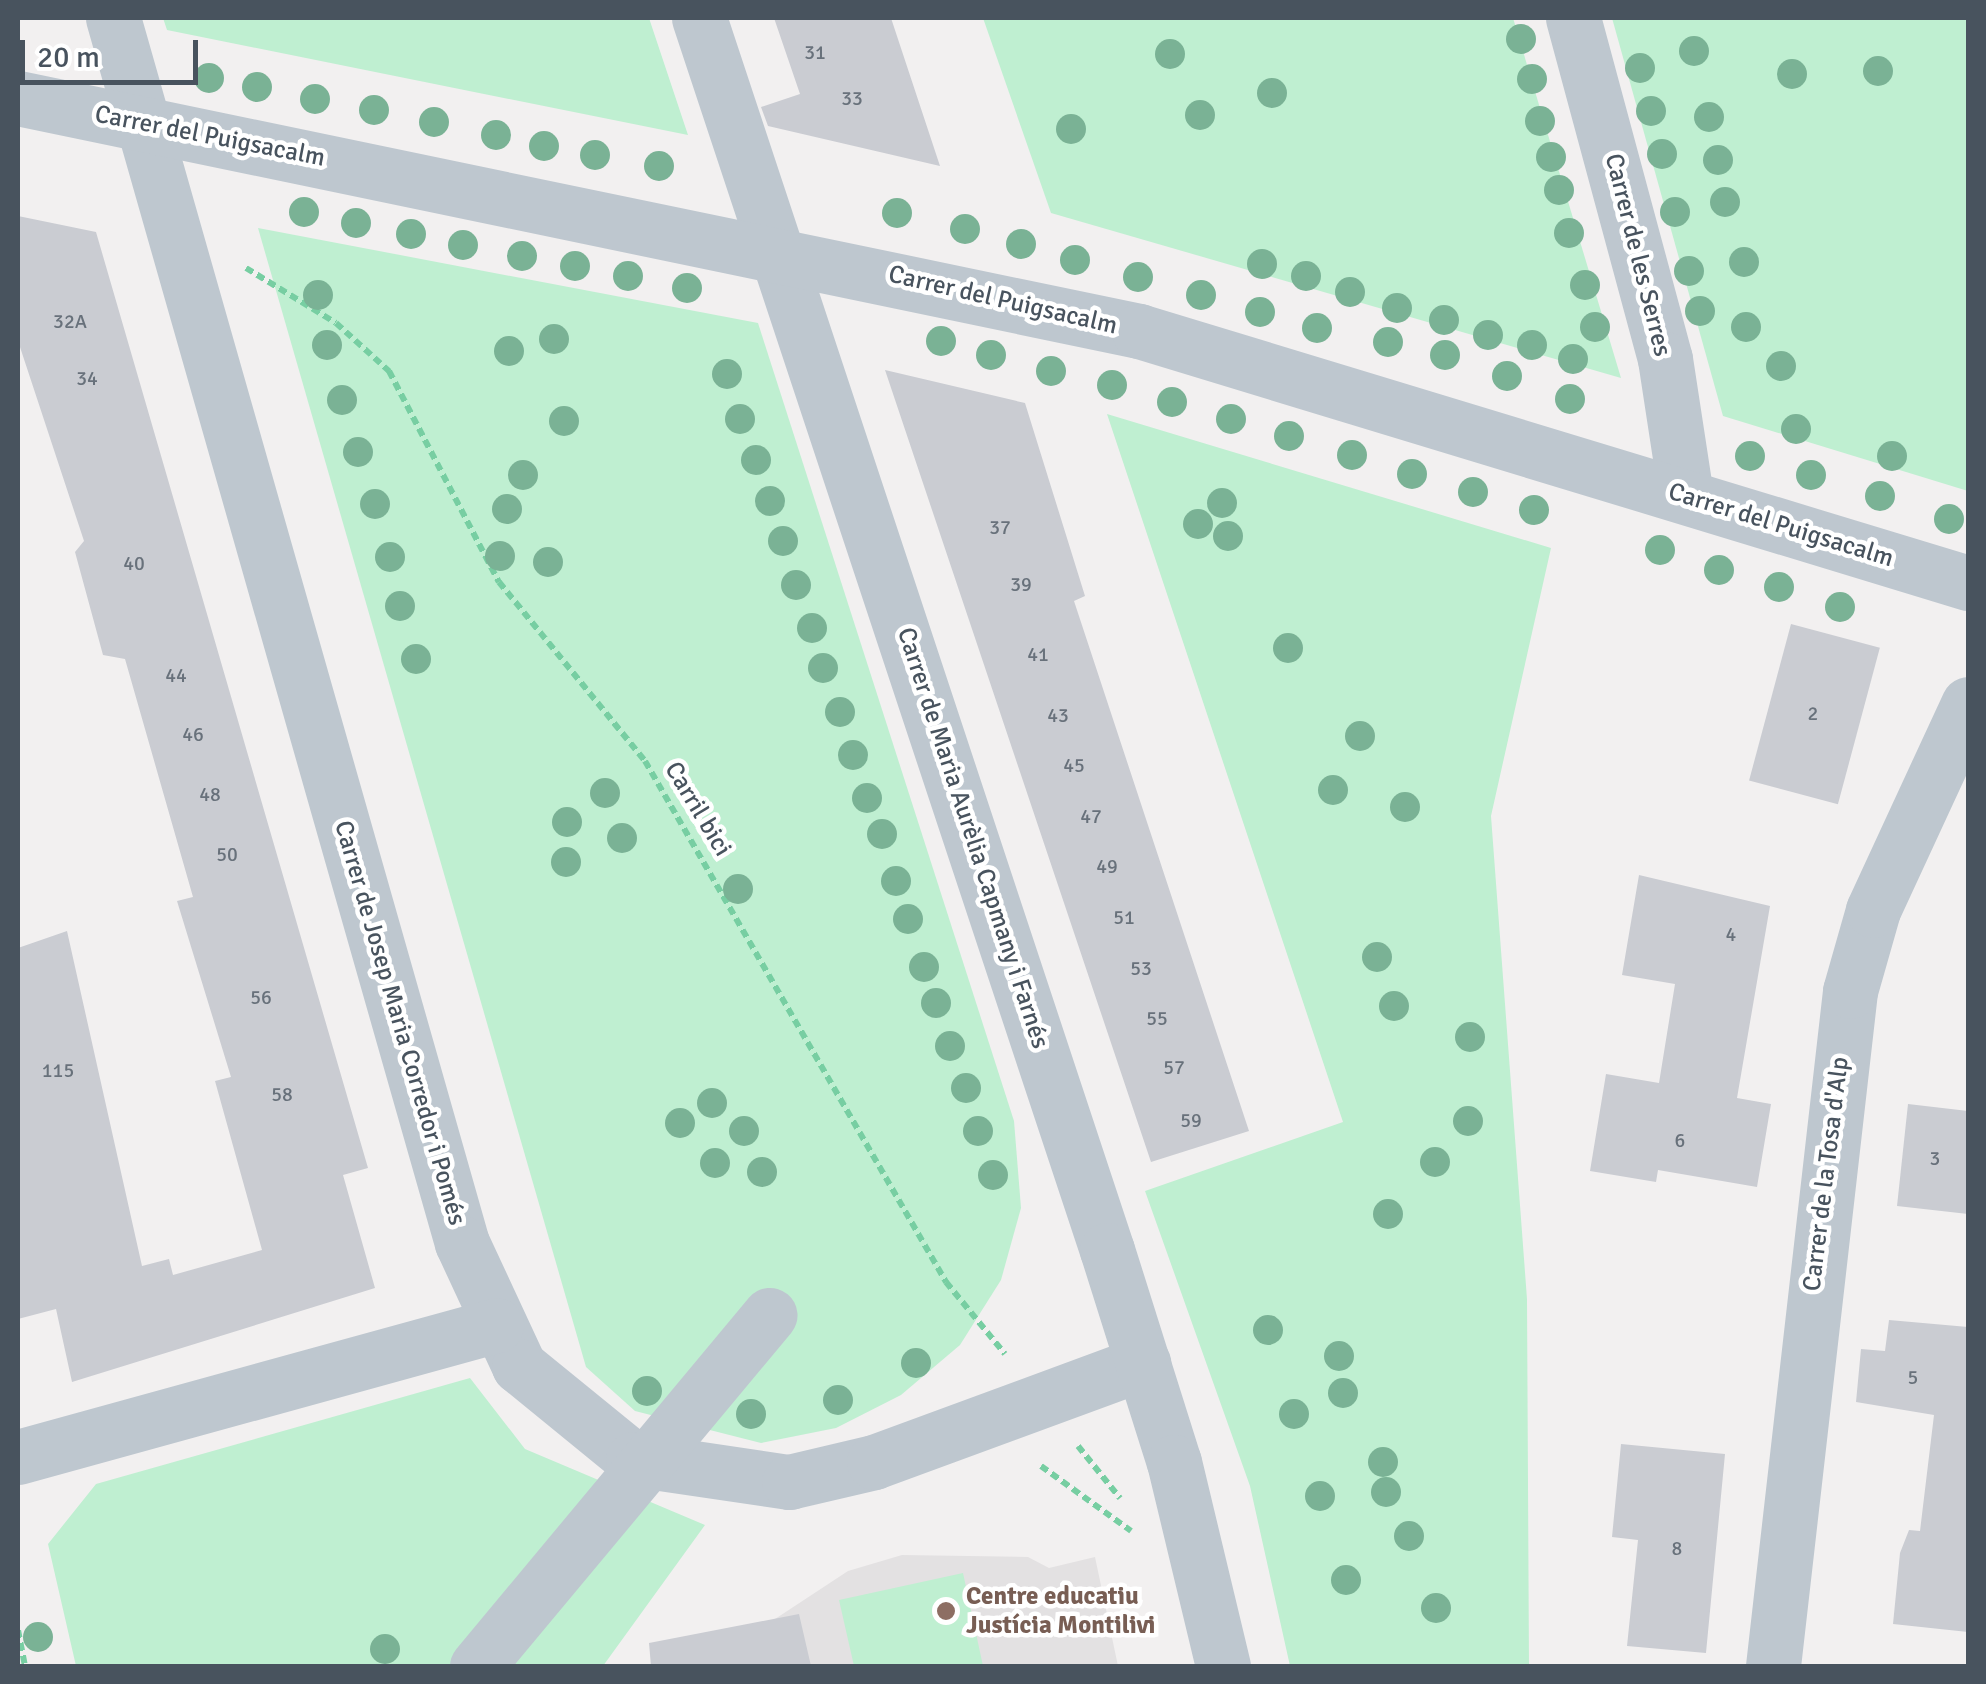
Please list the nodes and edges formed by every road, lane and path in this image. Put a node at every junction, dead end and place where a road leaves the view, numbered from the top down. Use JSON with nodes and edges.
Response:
{"nodes":[{"id":1,"x":113,"y":18,"type":"edge"},
{"id":2,"x":699,"y":18,"type":"edge"},
{"id":3,"x":1574,"y":18,"type":"edge"},
{"id":4,"x":18,"y":98,"type":"edge"},
{"id":5,"x":145,"y":125,"type":"junction"},
{"id":6,"x":174,"y":228,"type":"junction"},
{"id":7,"x":783,"y":252,"type":"junction"},
{"id":8,"x":1686,"y":496,"type":"junction"},
{"id":9,"x":1968,"y":583,"type":"edge"},
{"id":10,"x":1968,"y":704,"type":"edge"},
{"id":11,"x":769,"y":1315,"type":"dead end"},
{"id":12,"x":496,"y":1325,"type":"junction"},
{"id":13,"x":1143,"y":1363,"type":"junction"},
{"id":14,"x":1032,"y":1400,"type":"junction"},
{"id":15,"x":18,"y":1457,"type":"edge"},
{"id":16,"x":642,"y":1462,"type":"junction"},
{"id":17,"x":1148,"y":1544,"type":"dead end"},
{"id":18,"x":18,"y":1630,"type":"edge"},
{"id":19,"x":25,"y":1666,"type":"edge"},
{"id":20,"x":477,"y":1666,"type":"edge"},
{"id":21,"x":1223,"y":1666,"type":"edge"},
{"id":22,"x":1773,"y":1666,"type":"edge"}],
"edges":[{"from":1,"to":5,"type":"street","name":"Carrer de Josep Maria Corredor i Pomés"},
{"from":2,"to":7,"type":"street","name":"Carrer de Maria Aurèlia Capmany i Farnés"},
{"from":3,"to":8,"type":"street","name":"Carrer de les Serres"},
{"from":4,"to":5,"type":"street","name":"Carrer del Puigsacalm"},
{"from":5,"to":6,"type":"street","name":"Carrer de Josep Maria Corredor i Pomés"},
{"from":5,"to":7,"type":"street","name":"Carrer del Puigsacalm"},
{"from":6,"to":12,"type":"street","name":"Carrer de Josep Maria Corredor i Pomés"},
{"from":6,"to":14,"type":"path","name":"Carril bici"},
{"from":7,"to":8,"type":"street","name":"Carrer del Puigsacalm"},
{"from":7,"to":13,"type":"street","name":"Carrer de Maria Aurèlia Capmany i Farnés"},
{"from":8,"to":9,"type":"street","name":"Carrer del Puigsacalm"},
{"from":10,"to":22,"type":"street","name":"Carrer de la Tosa d'Alp"},
{"from":11,"to":16,"type":"street"},
{"from":12,"to":15,"type":"street"},
{"from":12,"to":16,"type":"street","name":"Carrer de Josep Maria Corredor i Pomés"},
{"from":13,"to":14,"type":"street","name":"Carrer de Josep Maria Corredor i Pomés"},
{"from":13,"to":21,"type":"street","name":"Carrer de Maria Aurèlia Capmany i Farnés"},
{"from":14,"to":16,"type":"street","name":"Carrer de Josep Maria Corredor i Pomés"},
{"from":14,"to":17,"type":"path","name":"Carril bici"},
{"from":16,"to":20,"type":"street"},
{"from":18,"to":19,"type":"path"}]}
